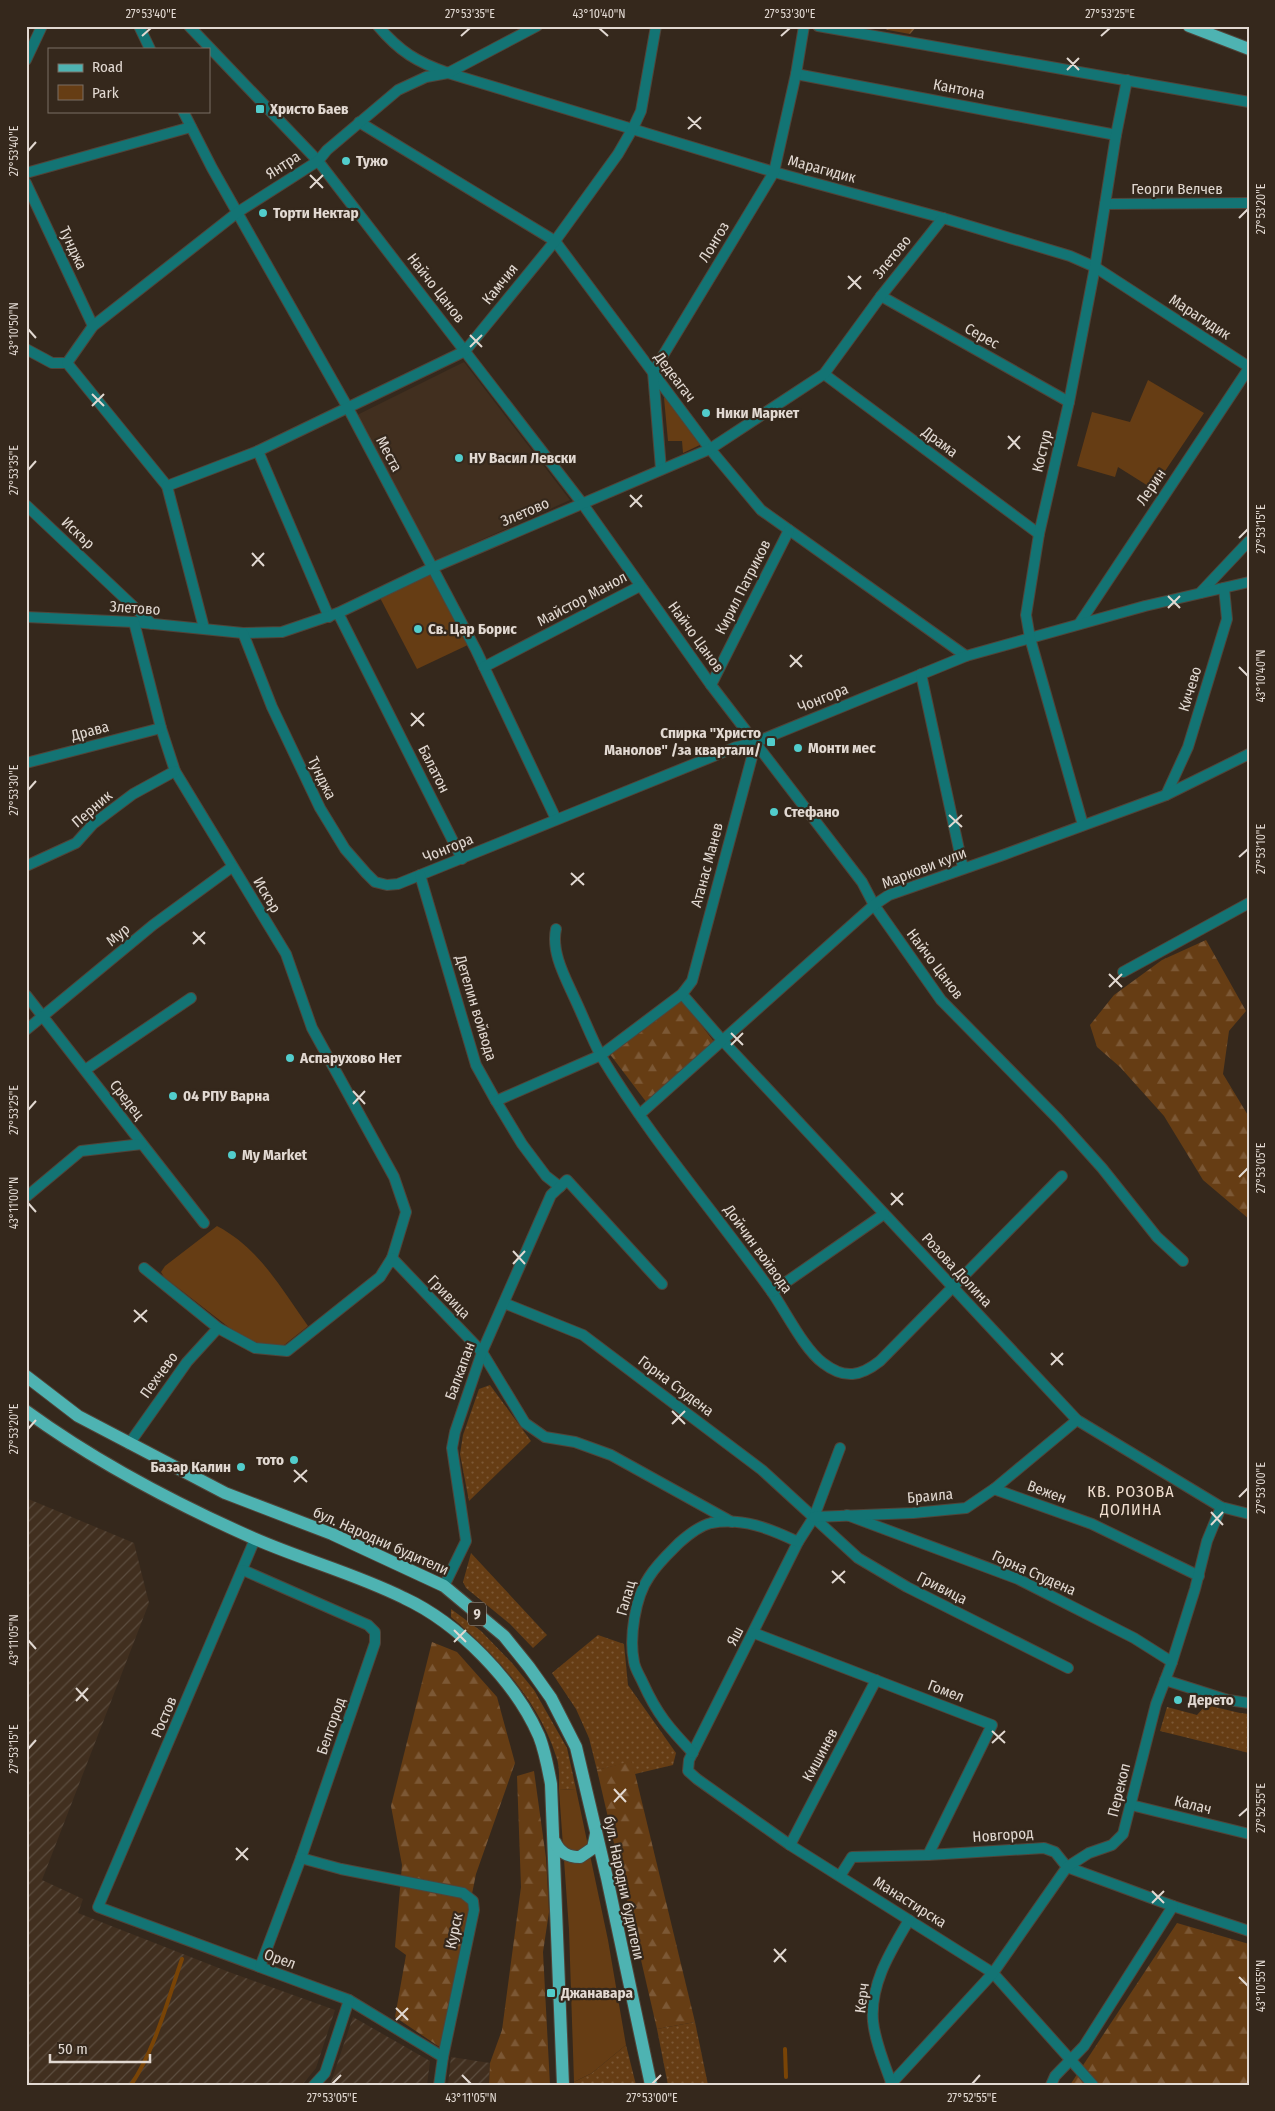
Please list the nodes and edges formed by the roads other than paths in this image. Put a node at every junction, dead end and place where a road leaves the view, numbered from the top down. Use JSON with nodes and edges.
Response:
{"nodes":[{"id":1,"x":42,"y":26,"type":"edge"},
{"id":2,"x":139,"y":26,"type":"edge"},
{"id":3,"x":190,"y":26,"type":"edge"},
{"id":4,"x":378,"y":26,"type":"edge"},
{"id":5,"x":537,"y":26,"type":"edge"},
{"id":6,"x":656,"y":26,"type":"edge"},
{"id":7,"x":804,"y":26,"type":"edge"},
{"id":8,"x":818,"y":26,"type":"edge"},
{"id":9,"x":1188,"y":26,"type":"edge"},
{"id":10,"x":150,"y":48,"type":"edge"},
{"id":11,"x":1249,"y":49,"type":"edge"},
{"id":12,"x":26,"y":60,"type":"edge"},
{"id":13,"x":448,"y":72,"type":"junction"},
{"id":14,"x":796,"y":74,"type":"junction"},
{"id":15,"x":1127,"y":80,"type":"junction"},
{"id":16,"x":1249,"y":102,"type":"edge"},
{"id":17,"x":184,"y":112,"type":"edge"},
{"id":18,"x":359,"y":122,"type":"junction"},
{"id":19,"x":191,"y":127,"type":"junction"},
{"id":20,"x":633,"y":128,"type":"junction"},
{"id":21,"x":1116,"y":135,"type":"junction"},
{"id":22,"x":318,"y":160,"type":"junction"},
{"id":23,"x":774,"y":172,"type":"junction"},
{"id":24,"x":26,"y":173,"type":"edge"},
{"id":25,"x":26,"y":183,"type":"edge"},
{"id":26,"x":1249,"y":203,"type":"edge"},
{"id":27,"x":1105,"y":204,"type":"junction"},
{"id":28,"x":238,"y":212,"type":"junction"},
{"id":29,"x":943,"y":218,"type":"junction"},
{"id":30,"x":555,"y":241,"type":"junction"},
{"id":31,"x":1095,"y":267,"type":"junction"},
{"id":32,"x":881,"y":296,"type":"junction"},
{"id":33,"x":92,"y":326,"type":"junction"},
{"id":34,"x":26,"y":349,"type":"edge"},
{"id":35,"x":465,"y":351,"type":"junction"},
{"id":36,"x":67,"y":363,"type":"junction"},
{"id":37,"x":1249,"y":367,"type":"edge"},
{"id":38,"x":653,"y":372,"type":"junction"},
{"id":39,"x":824,"y":374,"type":"junction"},
{"id":40,"x":1069,"y":402,"type":"junction"},
{"id":41,"x":348,"y":408,"type":"junction"},
{"id":42,"x":710,"y":449,"type":"junction"},
{"id":43,"x":258,"y":452,"type":"junction"},
{"id":44,"x":661,"y":469,"type":"junction"},
{"id":45,"x":167,"y":486,"type":"junction"},
{"id":46,"x":582,"y":503,"type":"junction"},
{"id":47,"x":26,"y":505,"type":"edge"},
{"id":48,"x":789,"y":530,"type":"junction"},
{"id":49,"x":1039,"y":534,"type":"junction"},
{"id":50,"x":1249,"y":541,"type":"edge"},
{"id":51,"x":432,"y":568,"type":"junction"},
{"id":52,"x":1249,"y":582,"type":"edge"},
{"id":53,"x":640,"y":586,"type":"junction"},
{"id":54,"x":1224,"y":588,"type":"junction"},
{"id":55,"x":1200,"y":594,"type":"junction"},
{"id":56,"x":333,"y":615,"type":"junction"},
{"id":57,"x":26,"y":617,"type":"edge"},
{"id":58,"x":134,"y":622,"type":"junction"},
{"id":59,"x":152,"y":624,"type":"junction"},
{"id":60,"x":1079,"y":624,"type":"junction"},
{"id":61,"x":204,"y":628,"type":"junction"},
{"id":62,"x":243,"y":633,"type":"junction"},
{"id":63,"x":1030,"y":638,"type":"junction"},
{"id":64,"x":966,"y":656,"type":"junction"},
{"id":65,"x":484,"y":667,"type":"junction"},
{"id":66,"x":921,"y":674,"type":"junction"},
{"id":67,"x":711,"y":685,"type":"junction"},
{"id":68,"x":160,"y":728,"type":"junction"},
{"id":69,"x":756,"y":742,"type":"junction"},
{"id":70,"x":1249,"y":754,"type":"edge"},
{"id":71,"x":26,"y":763,"type":"edge"},
{"id":72,"x":175,"y":771,"type":"junction"},
{"id":73,"x":1166,"y":795,"type":"junction"},
{"id":74,"x":556,"y":818,"type":"junction"},
{"id":75,"x":1083,"y":825,"type":"junction"},
{"id":76,"x":462,"y":859,"type":"junction"},
{"id":77,"x":26,"y":866,"type":"edge"},
{"id":78,"x":232,"y":866,"type":"junction"},
{"id":79,"x":963,"y":868,"type":"junction"},
{"id":80,"x":420,"y":875,"type":"junction"},
{"id":81,"x":1249,"y":903,"type":"edge"},
{"id":82,"x":874,"y":905,"type":"junction"},
{"id":83,"x":556,"y":929,"type":"dead end"},
{"id":84,"x":1123,"y":972,"type":"dead end"},
{"id":85,"x":682,"y":994,"type":"junction"},
{"id":86,"x":26,"y":995,"type":"edge"},
{"id":87,"x":191,"y":998,"type":"dead end"},
{"id":88,"x":44,"y":1017,"type":"junction"},
{"id":89,"x":26,"y":1030,"type":"edge"},
{"id":90,"x":722,"y":1040,"type":"junction"},
{"id":91,"x":601,"y":1055,"type":"junction"},
{"id":92,"x":85,"y":1070,"type":"junction"},
{"id":93,"x":496,"y":1101,"type":"junction"},
{"id":94,"x":640,"y":1114,"type":"junction"},
{"id":95,"x":142,"y":1144,"type":"junction"},
{"id":96,"x":1062,"y":1176,"type":"dead end"},
{"id":97,"x":564,"y":1183,"type":"junction"},
{"id":98,"x":26,"y":1197,"type":"edge"},
{"id":99,"x":884,"y":1214,"type":"junction"},
{"id":100,"x":204,"y":1224,"type":"dead end"},
{"id":101,"x":392,"y":1258,"type":"junction"},
{"id":102,"x":1183,"y":1261,"type":"dead end"},
{"id":103,"x":144,"y":1268,"type":"dead end"},
{"id":104,"x":662,"y":1284,"type":"dead end"},
{"id":105,"x":953,"y":1288,"type":"junction"},
{"id":106,"x":772,"y":1292,"type":"junction"},
{"id":107,"x":504,"y":1303,"type":"junction"},
{"id":108,"x":218,"y":1328,"type":"junction"},
{"id":109,"x":482,"y":1352,"type":"junction"},
{"id":110,"x":26,"y":1376,"type":"edge"},
{"id":111,"x":26,"y":1411,"type":"edge"},
{"id":112,"x":1076,"y":1420,"type":"junction"},
{"id":113,"x":129,"y":1444,"type":"junction"},
{"id":114,"x":840,"y":1448,"type":"dead end"},
{"id":115,"x":994,"y":1489,"type":"junction"},
{"id":116,"x":1221,"y":1508,"type":"junction"},
{"id":117,"x":1249,"y":1514,"type":"edge"},
{"id":118,"x":847,"y":1516,"type":"junction"},
{"id":119,"x":814,"y":1517,"type":"junction"},
{"id":120,"x":732,"y":1522,"type":"junction"},
{"id":121,"x":255,"y":1539,"type":"junction"},
{"id":122,"x":798,"y":1542,"type":"junction"},
{"id":123,"x":244,"y":1570,"type":"junction"},
{"id":124,"x":1199,"y":1576,"type":"junction"},
{"id":125,"x":444,"y":1586,"type":"junction"},
{"id":126,"x":754,"y":1633,"type":"junction"},
{"id":127,"x":1172,"y":1662,"type":"junction"},
{"id":128,"x":1068,"y":1668,"type":"dead end"},
{"id":129,"x":876,"y":1680,"type":"junction"},
{"id":130,"x":1165,"y":1680,"type":"junction"},
{"id":131,"x":1249,"y":1703,"type":"edge"},
{"id":132,"x":693,"y":1753,"type":"junction"},
{"id":133,"x":688,"y":1770,"type":"joint"},
{"id":134,"x":1131,"y":1805,"type":"junction"},
{"id":135,"x":596,"y":1834,"type":"junction"},
{"id":136,"x":1249,"y":1834,"type":"edge"},
{"id":137,"x":555,"y":1842,"type":"junction"},
{"id":138,"x":790,"y":1845,"type":"junction"},
{"id":139,"x":928,"y":1855,"type":"junction"},
{"id":140,"x":301,"y":1858,"type":"junction"},
{"id":141,"x":1067,"y":1866,"type":"junction"},
{"id":142,"x":840,"y":1876,"type":"junction"},
{"id":143,"x":1172,"y":1906,"type":"junction"},
{"id":144,"x":98,"y":1907,"type":"joint"},
{"id":145,"x":909,"y":1920,"type":"junction"},
{"id":146,"x":1249,"y":1931,"type":"edge"},
{"id":147,"x":260,"y":1967,"type":"junction"},
{"id":148,"x":993,"y":1973,"type":"junction"},
{"id":149,"x":349,"y":2000,"type":"junction"},
{"id":150,"x":443,"y":2057,"type":"junction"},
{"id":151,"x":1070,"y":2059,"type":"junction"},
{"id":152,"x":891,"y":2084,"type":"edge"},
{"id":153,"x":314,"y":2085,"type":"edge"},
{"id":154,"x":439,"y":2085,"type":"edge"},
{"id":155,"x":564,"y":2085,"type":"edge"},
{"id":156,"x":650,"y":2085,"type":"edge"},
{"id":157,"x":1051,"y":2085,"type":"edge"},
{"id":158,"x":1093,"y":2085,"type":"edge"}],
"edges":[{"from":1,"to":12,"type":"street"},
{"from":2,"to":10,"type":"street"},
{"from":3,"to":22,"type":"street","name":"Найчо Цанов"},
{"from":4,"to":13,"type":"street","name":"Марагидик"},
{"from":5,"to":13,"type":"street","name":"Янтра"},
{"from":6,"to":20,"type":"street","name":"Камчия"},
{"from":7,"to":14,"type":"street","name":"Лонгоз"},
{"from":8,"to":15,"type":"street"},
{"from":9,"to":11,"type":"main road"},
{"from":13,"to":18,"type":"street","name":"Янтра"},
{"from":13,"to":20,"type":"street","name":"Марагидик"},
{"from":14,"to":21,"type":"street","name":"Кантона"},
{"from":14,"to":23,"type":"street","name":"Лонгоз"},
{"from":15,"to":16,"type":"street"},
{"from":15,"to":21,"type":"street","name":"Костур"},
{"from":17,"to":19,"type":"street","name":"Места"},
{"from":18,"to":22,"type":"street","name":"Янтра"},
{"from":18,"to":30,"type":"street","name":"Дедеагач"},
{"from":19,"to":24,"type":"street"},
{"from":19,"to":28,"type":"street","name":"Места"},
{"from":20,"to":23,"type":"street","name":"Марагидик"},
{"from":20,"to":30,"type":"street","name":"Камчия"},
{"from":21,"to":27,"type":"street","name":"Костур"},
{"from":22,"to":28,"type":"street","name":"Янтра"},
{"from":22,"to":35,"type":"street","name":"Найчо Цанов"},
{"from":23,"to":29,"type":"street","name":"Марагидик"},
{"from":23,"to":38,"type":"street","name":"Лонгоз"},
{"from":25,"to":33,"type":"street","name":"Тунджа"},
{"from":26,"to":27,"type":"street","name":"Георги Велчев"},
{"from":27,"to":31,"type":"street","name":"Костур"},
{"from":28,"to":33,"type":"street","name":"Янтра"},
{"from":28,"to":41,"type":"street","name":"Места"},
{"from":29,"to":31,"type":"street","name":"Марагидик"},
{"from":29,"to":32,"type":"street","name":"Злетово"},
{"from":30,"to":35,"type":"street","name":"Камчия"},
{"from":30,"to":38,"type":"street","name":"Дедеагач"},
{"from":31,"to":37,"type":"street","name":"Марагидик"},
{"from":31,"to":40,"type":"street","name":"Костур"},
{"from":32,"to":39,"type":"street","name":"Злетово"},
{"from":32,"to":40,"type":"street","name":"Серес"},
{"from":33,"to":36,"type":"street","name":"Янтра"},
{"from":34,"to":36,"type":"street"},
{"from":35,"to":41,"type":"street","name":"Камчия"},
{"from":35,"to":46,"type":"street","name":"Найчо Цанов"},
{"from":36,"to":45,"type":"street"},
{"from":37,"to":60,"type":"street","name":"Лерин"},
{"from":38,"to":42,"type":"street","name":"Дедеагач"},
{"from":38,"to":44,"type":"street"},
{"from":39,"to":42,"type":"street","name":"Злетово"},
{"from":39,"to":49,"type":"street","name":"Драма"},
{"from":40,"to":49,"type":"street","name":"Костур"},
{"from":41,"to":43,"type":"street","name":"Камчия"},
{"from":41,"to":51,"type":"street","name":"Места"},
{"from":42,"to":44,"type":"street","name":"Злетово"},
{"from":42,"to":48,"type":"street","name":"Дедеагач"},
{"from":43,"to":45,"type":"street","name":"Камчия"},
{"from":43,"to":56,"type":"street","name":"Балатон"},
{"from":44,"to":46,"type":"street","name":"Злетово"},
{"from":45,"to":61,"type":"street"},
{"from":46,"to":51,"type":"street","name":"Злетово"},
{"from":46,"to":53,"type":"street","name":"Найчо Цанов"},
{"from":47,"to":59,"type":"street","name":"Искър"},
{"from":48,"to":64,"type":"street","name":"Дедеагач"},
{"from":48,"to":67,"type":"street","name":"Кирил Патриков"},
{"from":49,"to":63,"type":"street","name":"Костур"},
{"from":50,"to":55,"type":"street"},
{"from":51,"to":56,"type":"street","name":"Злетово"},
{"from":51,"to":65,"type":"street","name":"Места"},
{"from":52,"to":54,"type":"street","name":"Чонгора"},
{"from":53,"to":65,"type":"street","name":"Майстор Манол"},
{"from":53,"to":67,"type":"street","name":"Найчо Цанов"},
{"from":54,"to":55,"type":"street","name":"Чонгора"},
{"from":54,"to":73,"type":"street","name":"Кичево"},
{"from":55,"to":60,"type":"street","name":"Чонгора"},
{"from":56,"to":62,"type":"street","name":"Злетово"},
{"from":56,"to":76,"type":"street","name":"Балатон"},
{"from":57,"to":58,"type":"street","name":"Злетово"},
{"from":58,"to":59,"type":"street","name":"Злетово"},
{"from":58,"to":68,"type":"street","name":"Искър"},
{"from":59,"to":61,"type":"street","name":"Злетово"},
{"from":60,"to":63,"type":"street","name":"Чонгора"},
{"from":61,"to":62,"type":"street","name":"Злетово"},
{"from":62,"to":80,"type":"street","name":"Тунджа"},
{"from":63,"to":64,"type":"street","name":"Чонгора"},
{"from":63,"to":75,"type":"street","name":"Костур"},
{"from":64,"to":66,"type":"street","name":"Чонгора"},
{"from":65,"to":74,"type":"street","name":"Места"},
{"from":66,"to":69,"type":"street","name":"Чонгора"},
{"from":66,"to":79,"type":"street"},
{"from":67,"to":69,"type":"street","name":"Найчо Цанов"},
{"from":68,"to":71,"type":"street","name":"Драва"},
{"from":68,"to":72,"type":"street","name":"Искър"},
{"from":69,"to":74,"type":"street","name":"Чонгора"},
{"from":69,"to":82,"type":"street","name":"Найчо Цанов"},
{"from":69,"to":85,"type":"street","name":"Атанас Манев"},
{"from":70,"to":73,"type":"street","name":"Маркови кули"},
{"from":72,"to":77,"type":"street","name":"Перник"},
{"from":72,"to":78,"type":"street","name":"Искър"},
{"from":73,"to":75,"type":"street","name":"Маркови кули"},
{"from":74,"to":76,"type":"street","name":"Чонгора"},
{"from":75,"to":79,"type":"street","name":"Маркови кули"},
{"from":76,"to":80,"type":"street","name":"Чонгора"},
{"from":78,"to":88,"type":"street","name":"Мур"},
{"from":78,"to":101,"type":"street","name":"Искър"},
{"from":79,"to":82,"type":"street","name":"Маркови кули"},
{"from":80,"to":93,"type":"street","name":"Детелин войвода"},
{"from":81,"to":84,"type":"street"},
{"from":82,"to":90,"type":"street","name":"Маркови кули"},
{"from":82,"to":102,"type":"street","name":"Найчо Цанов"},
{"from":83,"to":91,"type":"street"},
{"from":85,"to":90,"type":"street","name":"Розова Долина"},
{"from":85,"to":91,"type":"street"},
{"from":86,"to":88,"type":"street","name":"Средец"},
{"from":87,"to":92,"type":"street"},
{"from":88,"to":89,"type":"street","name":"Мур"},
{"from":88,"to":92,"type":"street","name":"Средец"},
{"from":90,"to":94,"type":"street","name":"Маркови кули"},
{"from":90,"to":99,"type":"street","name":"Розова Долина"},
{"from":91,"to":93,"type":"street"},
{"from":91,"to":94,"type":"street"},
{"from":92,"to":95,"type":"street","name":"Средец"},
{"from":93,"to":97,"type":"street","name":"Детелин войвода"},
{"from":94,"to":106,"type":"street","name":"Дойчин войвода"},
{"from":95,"to":98,"type":"street"},
{"from":95,"to":100,"type":"street","name":"Средец"},
{"from":96,"to":105,"type":"street"},
{"from":97,"to":104,"type":"street","name":"Детелин войвода"},
{"from":97,"to":107,"type":"street","name":"Балкапан"},
{"from":99,"to":105,"type":"street","name":"Розова Долина"},
{"from":99,"to":106,"type":"street"},
{"from":101,"to":108,"type":"street"},
{"from":101,"to":109,"type":"street","name":"Гривица"},
{"from":103,"to":108,"type":"street"},
{"from":105,"to":106,"type":"street","name":"Дойчин войвода"},
{"from":105,"to":112,"type":"street","name":"Розова Долина"},
{"from":107,"to":109,"type":"street","name":"Балкапан"},
{"from":107,"to":119,"type":"street","name":"Горна Студена"},
{"from":108,"to":113,"type":"street","name":"Пехчево"},
{"from":109,"to":120,"type":"street","name":"Гривица"},
{"from":109,"to":125,"type":"street","name":"Балкапан"},
{"from":110,"to":113,"type":"main road","name":"бул. Народни будители","number":"9"},
{"from":111,"to":121,"type":"main road","number":"9"},
{"from":112,"to":115,"type":"street","name":"Браила"},
{"from":112,"to":116,"type":"street","name":"Розова Долина"},
{"from":113,"to":125,"type":"main road","name":"бул. Народни будители","number":"9"},
{"from":114,"to":119,"type":"street","name":"Яш"},
{"from":115,"to":118,"type":"street","name":"Браила"},
{"from":115,"to":124,"type":"street","name":"Вежен"},
{"from":116,"to":117,"type":"street","name":"Розова Долина"},
{"from":116,"to":124,"type":"street","name":"Перекоп"},
{"from":118,"to":119,"type":"street","name":"Браила"},
{"from":118,"to":127,"type":"street","name":"Горна Студена"},
{"from":119,"to":122,"type":"street","name":"Яш"},
{"from":119,"to":128,"type":"street","name":"Гривица"},
{"from":120,"to":122,"type":"street","name":"Галац"},
{"from":120,"to":132,"type":"street","name":"Галац"},
{"from":121,"to":123,"type":"street","name":"Ростов"},
{"from":121,"to":137,"type":"main road","number":"9"},
{"from":122,"to":126,"type":"street","name":"Яш"},
{"from":123,"to":140,"type":"street","name":"Белгород"},
{"from":123,"to":144,"type":"street","name":"Ростов"},
{"from":124,"to":127,"type":"street","name":"Перекоп"},
{"from":125,"to":135,"type":"main road","name":"бул. Народни будители","number":"9"},
{"from":126,"to":129,"type":"street","name":"Гомел"},
{"from":126,"to":132,"type":"street","name":"Яш"},
{"from":127,"to":130,"type":"street","name":"Перекоп"},
{"from":129,"to":138,"type":"street","name":"Кишинев"},
{"from":129,"to":139,"type":"street","name":"Гомел"},
{"from":130,"to":131,"type":"street"},
{"from":130,"to":134,"type":"street","name":"Перекоп"},
{"from":132,"to":133,"type":"street","name":"Яш"},
{"from":133,"to":138,"type":"street","name":"Манастирска"},
{"from":134,"to":136,"type":"street","name":"Калач"},
{"from":134,"to":141,"type":"street","name":"Перекоп"},
{"from":135,"to":137,"type":"main road"},
{"from":135,"to":156,"type":"main road","name":"бул. Народни будители","number":"9"},
{"from":137,"to":155,"type":"main road","number":"9"},
{"from":138,"to":142,"type":"street","name":"Манастирска"},
{"from":139,"to":141,"type":"street","name":"Новгород"},
{"from":139,"to":142,"type":"street","name":"Новгород"},
{"from":140,"to":147,"type":"street","name":"Белгород"},
{"from":140,"to":150,"type":"street","name":"Курск"},
{"from":141,"to":143,"type":"street","name":"Новгород"},
{"from":141,"to":148,"type":"street","name":"Перекоп"},
{"from":142,"to":145,"type":"street","name":"Манастирска"},
{"from":143,"to":146,"type":"street","name":"Новгород"},
{"from":143,"to":151,"type":"street"},
{"from":144,"to":147,"type":"street","name":"Орел"},
{"from":145,"to":148,"type":"street","name":"Манастирска"},
{"from":145,"to":152,"type":"street","name":"Керч"},
{"from":147,"to":149,"type":"street","name":"Орел"},
{"from":148,"to":151,"type":"street","name":"Манастирска"},
{"from":148,"to":152,"type":"street","name":"Перекоп"},
{"from":149,"to":150,"type":"street","name":"Орел"},
{"from":149,"to":153,"type":"street"},
{"from":150,"to":154,"type":"street","name":"Курск"},
{"from":151,"to":157,"type":"street"},
{"from":151,"to":158,"type":"street","name":"Манастирска"}]}
